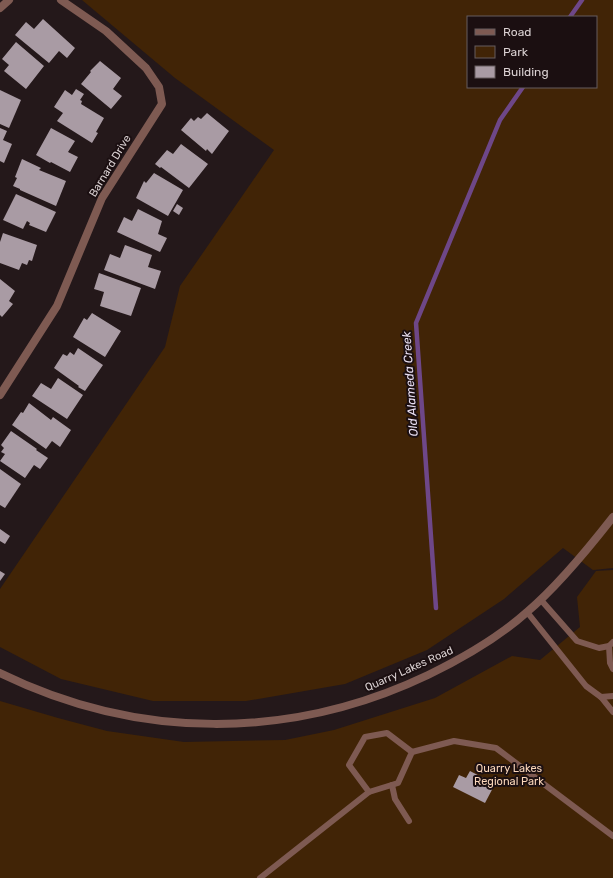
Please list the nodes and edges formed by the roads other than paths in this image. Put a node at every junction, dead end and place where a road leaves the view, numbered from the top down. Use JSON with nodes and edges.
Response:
{"nodes":[{"id":1,"x":9,"y":0,"type":"edge"},
{"id":2,"x":61,"y":0,"type":"edge"},
{"id":3,"x":0,"y":8,"type":"edge"},
{"id":4,"x":0,"y":395,"type":"edge"},
{"id":5,"x":613,"y":517,"type":"edge"},
{"id":6,"x":541,"y":600,"type":"junction"},
{"id":7,"x":527,"y":612,"type":"junction"},
{"id":8,"x":611,"y":644,"type":"edge"},
{"id":9,"x":613,"y":669,"type":"edge"},
{"id":10,"x":0,"y":673,"type":"edge"},
{"id":11,"x":613,"y":696,"type":"edge"},
{"id":12,"x":601,"y":697,"type":"junction"},
{"id":13,"x":613,"y":712,"type":"edge"},
{"id":14,"x":412,"y":752,"type":"junction"},
{"id":15,"x":392,"y":785,"type":"junction"},
{"id":16,"x":369,"y":792,"type":"junction"},
{"id":17,"x":409,"y":821,"type":"dead end"},
{"id":18,"x":613,"y":836,"type":"edge"},
{"id":19,"x":260,"y":878,"type":"edge"}],
"edges":[{"from":1,"to":3,"type":"street"},
{"from":2,"to":4,"type":"street","name":"Barnard Drive"},
{"from":5,"to":6,"type":"street","name":"Quarry Lakes Road"},
{"from":6,"to":7,"type":"street","name":"Quarry Lakes Road"},
{"from":6,"to":8,"type":"lane"},
{"from":7,"to":10,"type":"street","name":"Quarry Lakes Road"},
{"from":7,"to":12,"type":"lane"},
{"from":8,"to":9,"type":"lane"},
{"from":11,"to":12,"type":"lane"},
{"from":12,"to":13,"type":"lane"},
{"from":14,"to":15,"type":"lane"},
{"from":14,"to":16,"type":"lane"},
{"from":14,"to":18,"type":"lane"},
{"from":15,"to":16,"type":"lane"},
{"from":15,"to":17,"type":"lane"},
{"from":16,"to":19,"type":"lane"}]}
